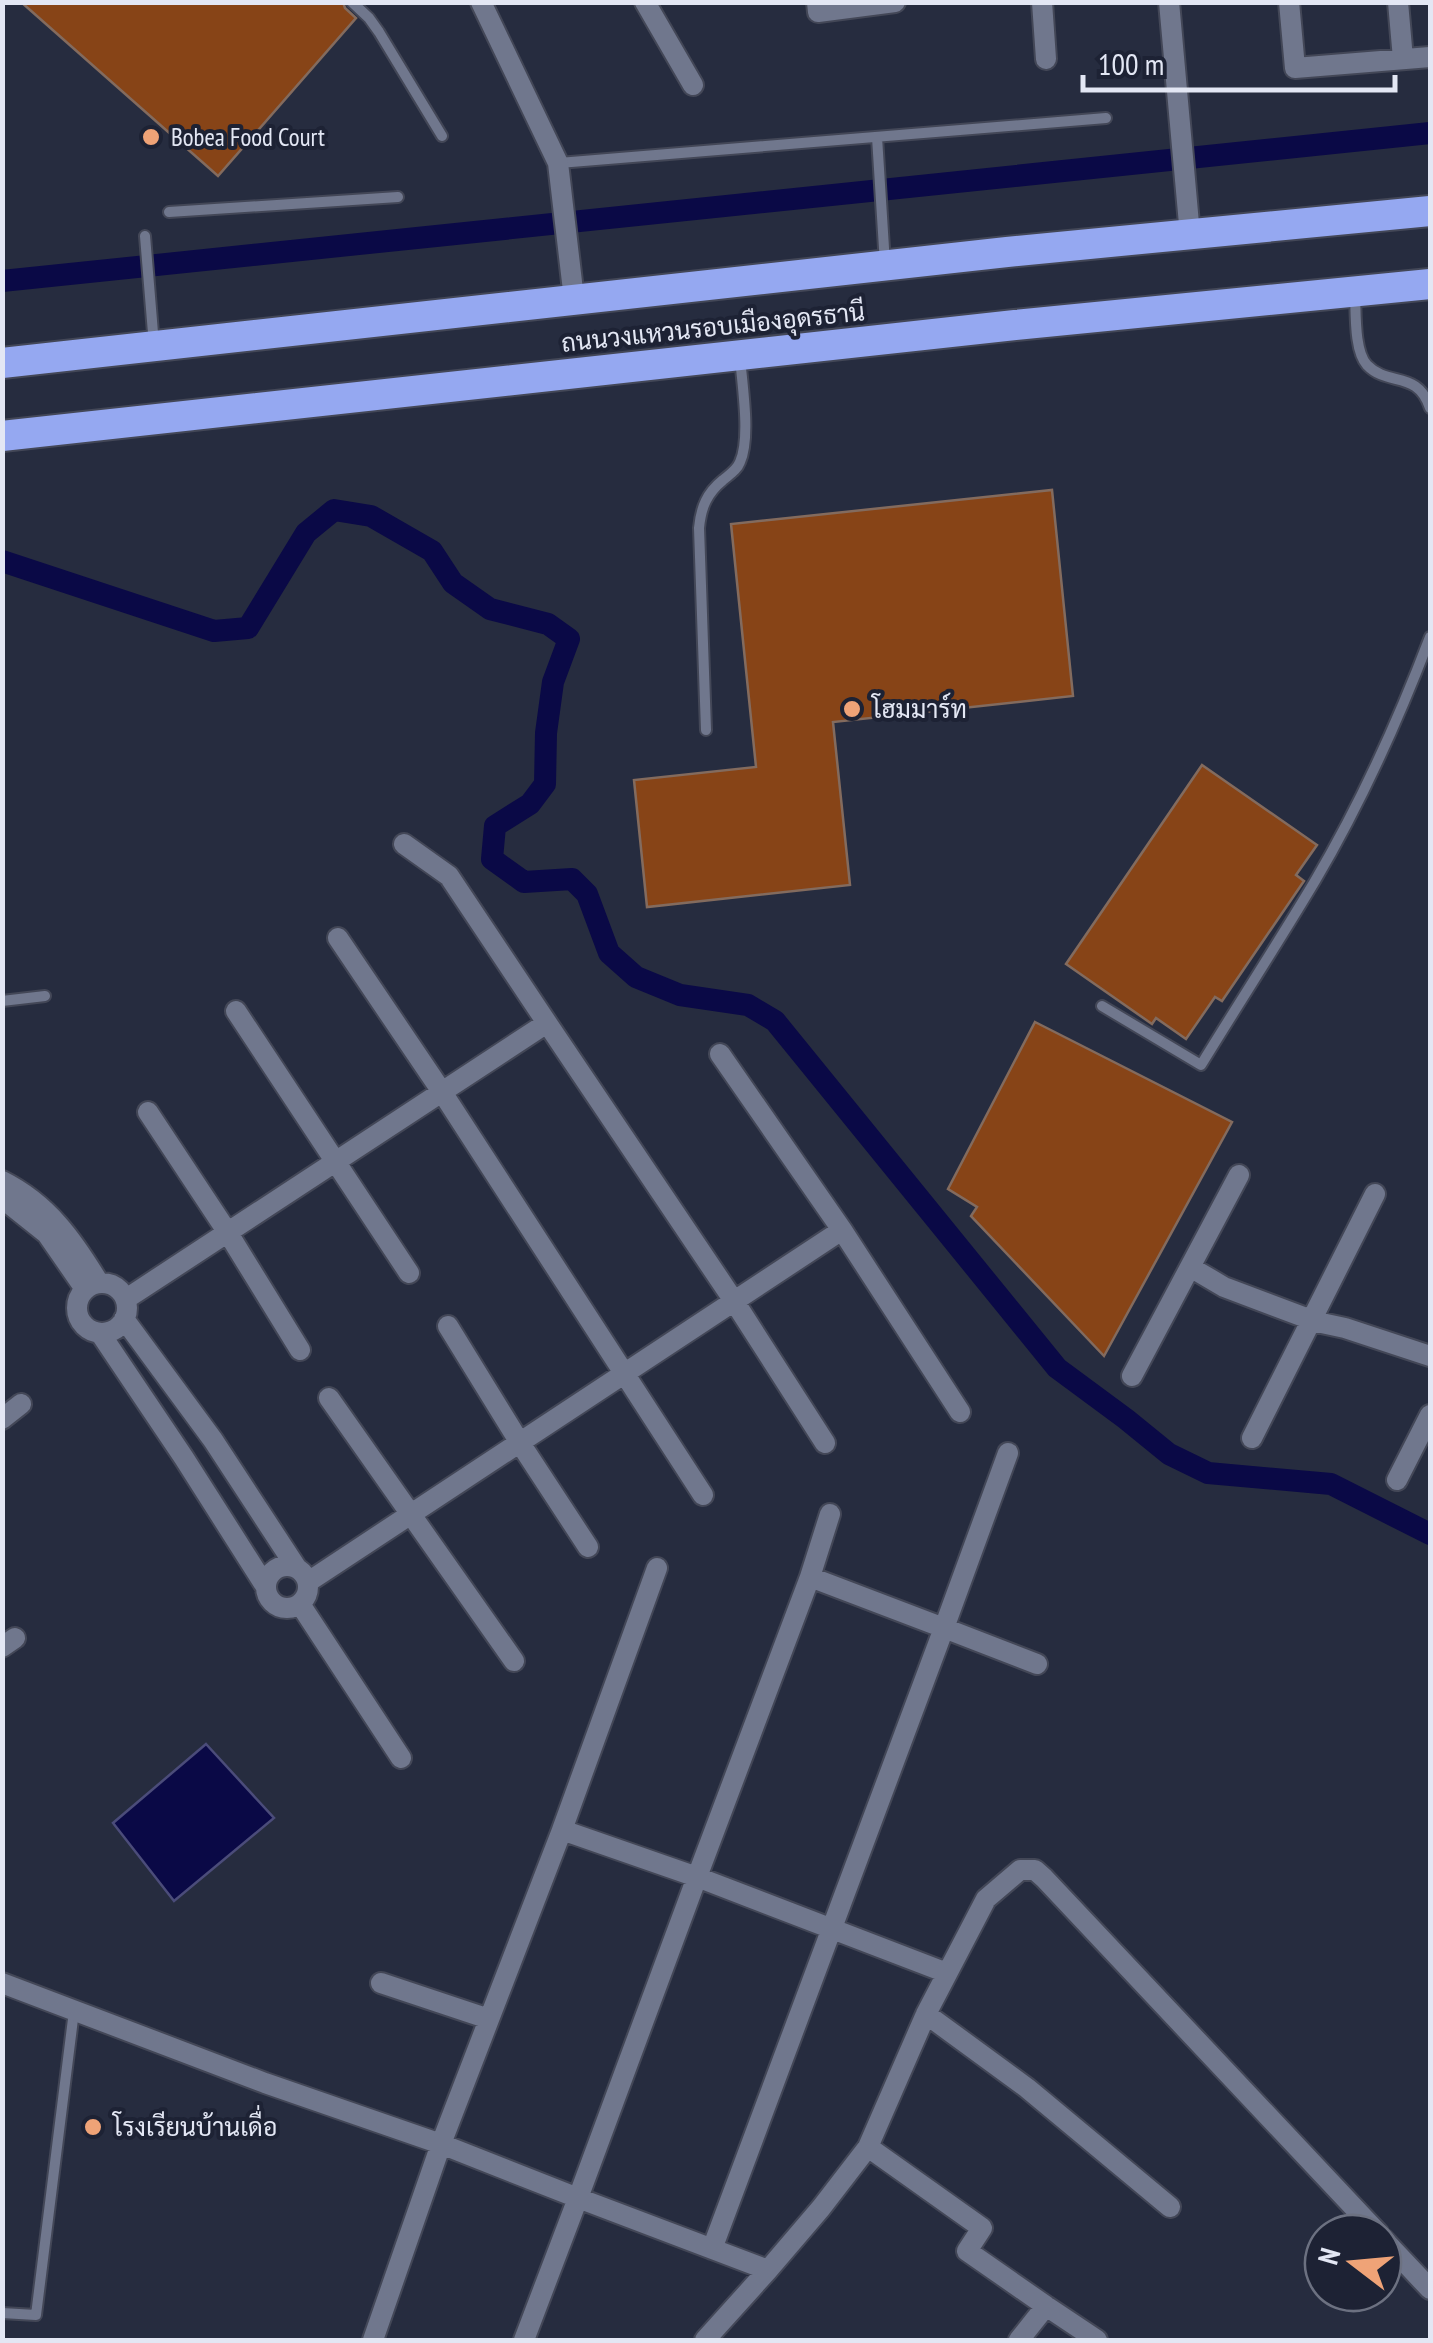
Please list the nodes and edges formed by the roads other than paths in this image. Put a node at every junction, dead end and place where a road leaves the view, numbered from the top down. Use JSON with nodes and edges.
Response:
{"nodes":[{"id":1,"x":352,"y":2,"type":"edge"},
{"id":2,"x":480,"y":2,"type":"edge"},
{"id":3,"x":645,"y":2,"type":"edge"},
{"id":4,"x":817,"y":2,"type":"edge"},
{"id":5,"x":895,"y":2,"type":"edge"},
{"id":6,"x":1042,"y":2,"type":"edge"},
{"id":7,"x":1169,"y":2,"type":"edge"},
{"id":8,"x":1289,"y":2,"type":"edge"},
{"id":9,"x":1398,"y":2,"type":"edge"},
{"id":10,"x":1430,"y":56,"type":"edge"},
{"id":11,"x":1404,"y":59,"type":"junction"},
{"id":12,"x":1046,"y":60,"type":"dead end"},
{"id":13,"x":693,"y":85,"type":"dead end"},
{"id":14,"x":1106,"y":118,"type":"dead end"},
{"id":15,"x":442,"y":136,"type":"dead end"},
{"id":16,"x":877,"y":141,"type":"junction"},
{"id":17,"x":558,"y":164,"type":"junction"},
{"id":18,"x":398,"y":197,"type":"dead end"},
{"id":19,"x":1430,"y":211,"type":"edge"},
{"id":20,"x":169,"y":212,"type":"dead end"},
{"id":21,"x":1190,"y":234,"type":"junction"},
{"id":22,"x":144,"y":236,"type":"dead end"},
{"id":23,"x":884,"y":250,"type":"junction"},
{"id":24,"x":1430,"y":284,"type":"edge"},
{"id":25,"x":1355,"y":292,"type":"junction"},
{"id":26,"x":574,"y":300,"type":"junction"},
{"id":27,"x":154,"y":346,"type":"junction"},
{"id":28,"x":740,"y":355,"type":"junction"},
{"id":29,"x":2,"y":362,"type":"edge"},
{"id":30,"x":1430,"y":408,"type":"edge"},
{"id":31,"x":2,"y":436,"type":"edge"},
{"id":32,"x":1430,"y":637,"type":"edge"},
{"id":33,"x":706,"y":730,"type":"dead end"},
{"id":34,"x":404,"y":844,"type":"dead end"},
{"id":35,"x":338,"y":938,"type":"dead end"},
{"id":36,"x":46,"y":996,"type":"dead end"},
{"id":37,"x":2,"y":1001,"type":"edge"},
{"id":38,"x":1102,"y":1006,"type":"dead end"},
{"id":39,"x":236,"y":1011,"type":"dead end"},
{"id":40,"x":547,"y":1023,"type":"junction"},
{"id":41,"x":720,"y":1054,"type":"dead end"},
{"id":42,"x":442,"y":1092,"type":"junction"},
{"id":43,"x":148,"y":1112,"type":"dead end"},
{"id":44,"x":335,"y":1162,"type":"junction"},
{"id":45,"x":1239,"y":1175,"type":"dead end"},
{"id":46,"x":2,"y":1181,"type":"edge"},
{"id":47,"x":1375,"y":1194,"type":"dead end"},
{"id":48,"x":2,"y":1198,"type":"edge"},
{"id":49,"x":842,"y":1230,"type":"junction"},
{"id":50,"x":228,"y":1233,"type":"junction"},
{"id":51,"x":1190,"y":1267,"type":"junction"},
{"id":52,"x":409,"y":1273,"type":"dead end"},
{"id":53,"x":92,"y":1286,"type":"junction"},
{"id":54,"x":734,"y":1301,"type":"junction"},
{"id":55,"x":125,"y":1309,"type":"junction"},
{"id":56,"x":1312,"y":1320,"type":"junction"},
{"id":57,"x":448,"y":1326,"type":"dead end"},
{"id":58,"x":100,"y":1332,"type":"junction"},
{"id":59,"x":300,"y":1350,"type":"dead end"},
{"id":60,"x":1430,"y":1356,"type":"edge"},
{"id":61,"x":626,"y":1373,"type":"junction"},
{"id":62,"x":1132,"y":1376,"type":"dead end"},
{"id":63,"x":329,"y":1398,"type":"dead end"},
{"id":64,"x":21,"y":1404,"type":"dead end"},
{"id":65,"x":960,"y":1412,"type":"dead end"},
{"id":66,"x":1430,"y":1415,"type":"edge"},
{"id":67,"x":2,"y":1419,"type":"edge"},
{"id":68,"x":1252,"y":1438,"type":"dead end"},
{"id":69,"x":213,"y":1440,"type":"junction"},
{"id":70,"x":520,"y":1443,"type":"junction"},
{"id":71,"x":825,"y":1443,"type":"dead end"},
{"id":72,"x":1008,"y":1453,"type":"dead end"},
{"id":73,"x":184,"y":1458,"type":"junction"},
{"id":74,"x":1398,"y":1480,"type":"dead end"},
{"id":75,"x":704,"y":1495,"type":"dead end"},
{"id":76,"x":412,"y":1514,"type":"junction"},
{"id":77,"x":830,"y":1514,"type":"dead end"},
{"id":78,"x":588,"y":1547,"type":"dead end"},
{"id":79,"x":657,"y":1568,"type":"dead end"},
{"id":80,"x":302,"y":1574,"type":"junction"},
{"id":81,"x":810,"y":1577,"type":"junction"},
{"id":82,"x":266,"y":1587,"type":"junction"},
{"id":83,"x":300,"y":1604,"type":"junction"},
{"id":84,"x":944,"y":1628,"type":"junction"},
{"id":85,"x":514,"y":1661,"type":"dead end"},
{"id":86,"x":1037,"y":1664,"type":"dead end"},
{"id":87,"x":402,"y":1758,"type":"dead end"},
{"id":88,"x":562,"y":1830,"type":"junction"},
{"id":89,"x":697,"y":1876,"type":"junction"},
{"id":90,"x":832,"y":1928,"type":"junction"},
{"id":91,"x":948,"y":1973,"type":"junction"},
{"id":92,"x":2,"y":1983,"type":"edge"},
{"id":93,"x":380,"y":1983,"type":"dead end"},
{"id":94,"x":74,"y":2010,"type":"junction"},
{"id":95,"x":926,"y":2014,"type":"junction"},
{"id":96,"x":489,"y":2019,"type":"junction"},
{"id":97,"x":441,"y":2144,"type":"junction"},
{"id":98,"x":868,"y":2147,"type":"junction"},
{"id":99,"x":578,"y":2198,"type":"junction"},
{"id":100,"x":1170,"y":2207,"type":"dead end"},
{"id":101,"x":1359,"y":2213,"type":"edge"},
{"id":102,"x":712,"y":2249,"type":"junction"},
{"id":103,"x":1403,"y":2260,"type":"edge"},
{"id":104,"x":768,"y":2270,"type":"junction"},
{"id":105,"x":1430,"y":2289,"type":"edge"},
{"id":106,"x":1046,"y":2306,"type":"junction"},
{"id":107,"x":2,"y":2313,"type":"edge"},
{"id":108,"x":373,"y":2340,"type":"edge"},
{"id":109,"x":524,"y":2340,"type":"edge"},
{"id":110,"x":705,"y":2340,"type":"edge"},
{"id":111,"x":1019,"y":2340,"type":"edge"},
{"id":112,"x":1097,"y":2340,"type":"edge"}],
"edges":[{"from":1,"to":15,"type":"lane"},
{"from":2,"to":17,"type":"street"},
{"from":3,"to":13,"type":"street"},
{"from":4,"to":5,"type":"street"},
{"from":6,"to":12,"type":"street"},
{"from":7,"to":21,"type":"street"},
{"from":8,"to":11,"type":"street"},
{"from":9,"to":11,"type":"street"},
{"from":10,"to":11,"type":"street"},
{"from":14,"to":16,"type":"lane"},
{"from":16,"to":17,"type":"lane"},
{"from":16,"to":23,"type":"lane"},
{"from":17,"to":26,"type":"street"},
{"from":18,"to":20,"type":"lane"},
{"from":19,"to":21,"type":"highway","name":"ถนนวงแหวนรอบเมืองอุดรธานี"},
{"from":21,"to":23,"type":"highway","name":"ถนนวงแหวนรอบเมืองอุดรธานี"},
{"from":22,"to":27,"type":"lane"},
{"from":23,"to":26,"type":"highway","name":"ถนนวงแหวนรอบเมืองอุดรธานี"},
{"from":24,"to":25,"type":"highway","name":"ถนนวงแหวนรอบเมืองอุดรธานี"},
{"from":25,"to":28,"type":"highway","name":"ถนนวงแหวนรอบเมืองอุดรธานี"},
{"from":25,"to":30,"type":"lane"},
{"from":26,"to":27,"type":"highway","name":"ถนนวงแหวนรอบเมืองอุดรธานี"},
{"from":27,"to":29,"type":"highway","name":"ถนนวงแหวนรอบเมืองอุดรธานี"},
{"from":28,"to":31,"type":"highway","name":"ถนนวงแหวนรอบเมืองอุดรธานี"},
{"from":28,"to":33,"type":"lane"},
{"from":32,"to":38,"type":"lane"},
{"from":34,"to":40,"type":"street"},
{"from":35,"to":42,"type":"street"},
{"from":36,"to":37,"type":"lane"},
{"from":39,"to":44,"type":"street"},
{"from":40,"to":42,"type":"street"},
{"from":40,"to":54,"type":"street"},
{"from":41,"to":49,"type":"street"},
{"from":42,"to":44,"type":"street"},
{"from":42,"to":61,"type":"street"},
{"from":43,"to":50,"type":"street"},
{"from":44,"to":50,"type":"street"},
{"from":44,"to":52,"type":"street"},
{"from":45,"to":51,"type":"street"},
{"from":46,"to":53,"type":"street"},
{"from":47,"to":56,"type":"street"},
{"from":48,"to":53,"type":"street"},
{"from":49,"to":54,"type":"street"},
{"from":49,"to":65,"type":"street"},
{"from":50,"to":55,"type":"street"},
{"from":50,"to":59,"type":"street"},
{"from":51,"to":56,"type":"street"},
{"from":51,"to":62,"type":"street"},
{"from":53,"to":55,"type":"street"},
{"from":53,"to":58,"type":"street"},
{"from":54,"to":61,"type":"street"},
{"from":54,"to":71,"type":"street"},
{"from":55,"to":58,"type":"street"},
{"from":55,"to":69,"type":"street"},
{"from":56,"to":60,"type":"street"},
{"from":56,"to":68,"type":"street"},
{"from":57,"to":70,"type":"street"},
{"from":58,"to":73,"type":"street"},
{"from":61,"to":70,"type":"street"},
{"from":61,"to":75,"type":"street"},
{"from":63,"to":76,"type":"street"},
{"from":64,"to":67,"type":"street"},
{"from":66,"to":74,"type":"street"},
{"from":69,"to":73,"type":"street"},
{"from":69,"to":80,"type":"street"},
{"from":70,"to":76,"type":"street"},
{"from":70,"to":78,"type":"street"},
{"from":72,"to":84,"type":"street"},
{"from":73,"to":82,"type":"street"},
{"from":76,"to":80,"type":"street"},
{"from":76,"to":85,"type":"street"},
{"from":77,"to":81,"type":"street"},
{"from":79,"to":88,"type":"street"},
{"from":80,"to":82,"type":"street"},
{"from":80,"to":83,"type":"street"},
{"from":81,"to":84,"type":"street"},
{"from":81,"to":89,"type":"street"},
{"from":82,"to":83,"type":"street"},
{"from":83,"to":87,"type":"street"},
{"from":84,"to":86,"type":"street"},
{"from":84,"to":90,"type":"street"},
{"from":88,"to":89,"type":"street"},
{"from":88,"to":96,"type":"street"},
{"from":89,"to":90,"type":"street"},
{"from":89,"to":99,"type":"street"},
{"from":90,"to":91,"type":"street"},
{"from":90,"to":102,"type":"street"},
{"from":91,"to":95,"type":"street"},
{"from":91,"to":101,"type":"street"},
{"from":92,"to":94,"type":"street"},
{"from":93,"to":96,"type":"street"},
{"from":94,"to":97,"type":"street"},
{"from":94,"to":107,"type":"lane"},
{"from":95,"to":98,"type":"street"},
{"from":95,"to":100,"type":"street"},
{"from":96,"to":97,"type":"street"},
{"from":97,"to":99,"type":"street"},
{"from":97,"to":108,"type":"street"},
{"from":98,"to":104,"type":"street"},
{"from":98,"to":106,"type":"street"},
{"from":99,"to":102,"type":"street"},
{"from":99,"to":109,"type":"street"},
{"from":102,"to":104,"type":"street"},
{"from":103,"to":105,"type":"street"},
{"from":104,"to":110,"type":"street"},
{"from":106,"to":111,"type":"street"},
{"from":106,"to":112,"type":"street"}]}
